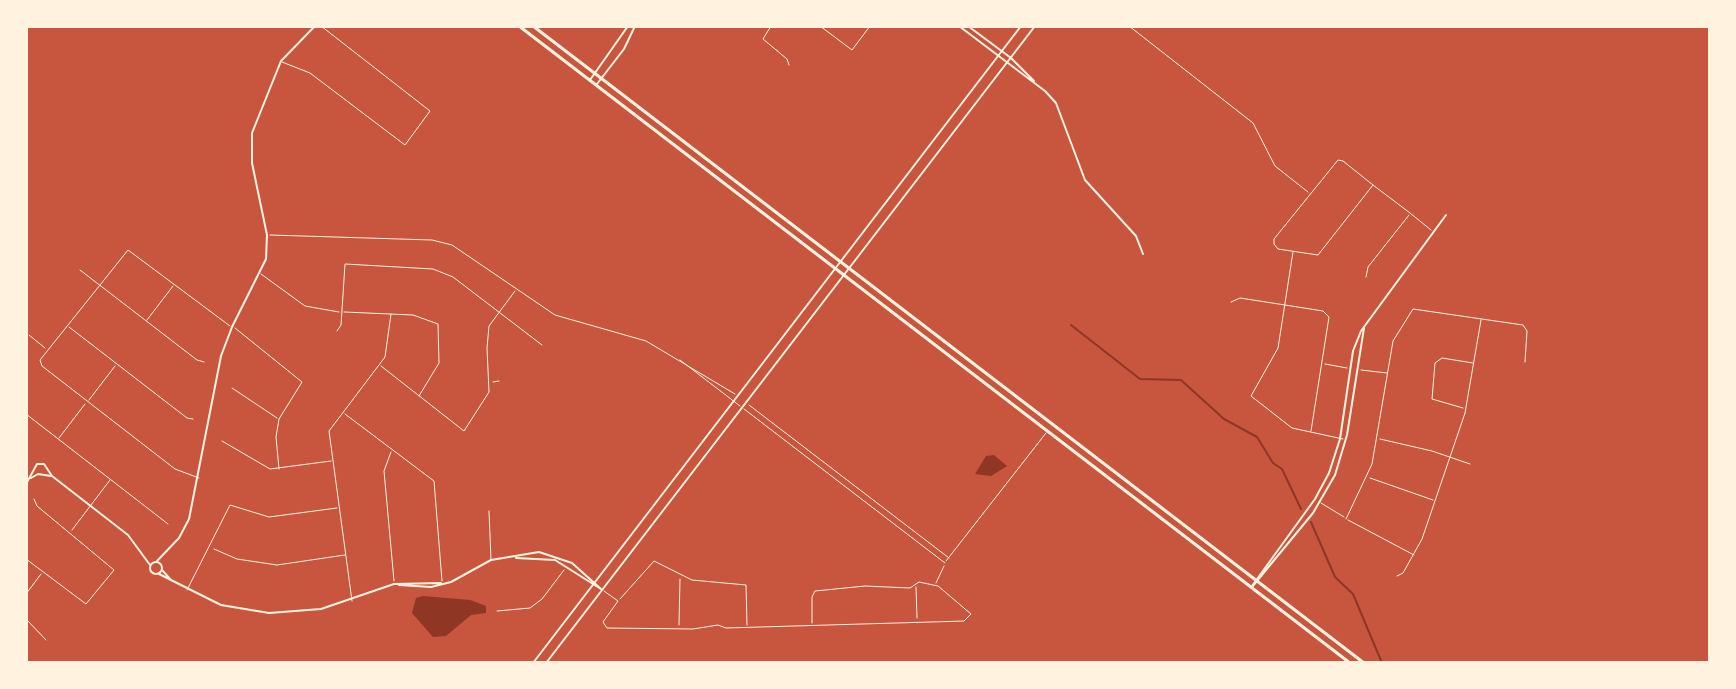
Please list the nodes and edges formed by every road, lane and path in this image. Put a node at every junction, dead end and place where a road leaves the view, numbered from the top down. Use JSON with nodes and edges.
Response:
{"nodes":[{"id":1,"x":315,"y":26,"type":"edge"},
{"id":2,"x":321,"y":26,"type":"edge"},
{"id":3,"x":519,"y":26,"type":"edge"},
{"id":4,"x":533,"y":26,"type":"edge"},
{"id":5,"x":628,"y":26,"type":"edge"},
{"id":6,"x":635,"y":26,"type":"edge"},
{"id":7,"x":771,"y":26,"type":"edge"},
{"id":8,"x":820,"y":26,"type":"edge"},
{"id":9,"x":870,"y":26,"type":"edge"},
{"id":10,"x":959,"y":26,"type":"edge"},
{"id":11,"x":968,"y":26,"type":"edge"},
{"id":12,"x":1021,"y":26,"type":"edge"},
{"id":13,"x":1035,"y":26,"type":"edge"},
{"id":14,"x":1129,"y":26,"type":"edge"},
{"id":15,"x":1002,"y":51,"type":"junction"},
{"id":16,"x":998,"y":57,"type":"junction"},
{"id":17,"x":1011,"y":58,"type":"junction"},
{"id":18,"x":281,"y":61,"type":"junction"},
{"id":19,"x":1006,"y":64,"type":"junction"},
{"id":20,"x":789,"y":65,"type":"dead end"},
{"id":21,"x":596,"y":73,"type":"junction"},
{"id":22,"x":602,"y":78,"type":"junction"},
{"id":23,"x":590,"y":81,"type":"junction"},
{"id":24,"x":1035,"y":83,"type":"junction"},
{"id":25,"x":596,"y":85,"type":"junction"},
{"id":26,"x":948,"y":121,"type":"junction"},
{"id":27,"x":957,"y":128,"type":"junction"},
{"id":28,"x":905,"y":178,"type":"junction"},
{"id":29,"x":914,"y":184,"type":"junction"},
{"id":30,"x":1373,"y":185,"type":"junction"},
{"id":31,"x":1309,"y":193,"type":"junction"},
{"id":32,"x":1410,"y":213,"type":"junction"},
{"id":33,"x":1446,"y":215,"type":"dead end"},
{"id":34,"x":1433,"y":231,"type":"junction"},
{"id":35,"x":267,"y":235,"type":"junction"},
{"id":36,"x":1293,"y":252,"type":"junction"},
{"id":37,"x":1143,"y":254,"type":"dead end"},
{"id":38,"x":841,"y":261,"type":"junction"},
{"id":39,"x":850,"y":268,"type":"junction"},
{"id":40,"x":835,"y":269,"type":"junction"},
{"id":41,"x":80,"y":270,"type":"dead end"},
{"id":42,"x":261,"y":274,"type":"junction"},
{"id":43,"x":844,"y":276,"type":"junction"},
{"id":44,"x":1366,"y":277,"type":"dead end"},
{"id":45,"x":98,"y":284,"type":"junction"},
{"id":46,"x":175,"y":284,"type":"junction"},
{"id":47,"x":517,"y":289,"type":"junction"},
{"id":48,"x":1231,"y":302,"type":"dead end"},
{"id":49,"x":1285,"y":305,"type":"junction"},
{"id":50,"x":342,"y":312,"type":"junction"},
{"id":51,"x":499,"y":312,"type":"junction"},
{"id":52,"x":391,"y":314,"type":"junction"},
{"id":53,"x":1481,"y":318,"type":"junction"},
{"id":54,"x":146,"y":321,"type":"junction"},
{"id":55,"x":66,"y":325,"type":"junction"},
{"id":56,"x":232,"y":327,"type":"junction"},
{"id":57,"x":1364,"y":327,"type":"junction"},
{"id":58,"x":337,"y":331,"type":"dead end"},
{"id":59,"x":787,"y":334,"type":"junction"},
{"id":60,"x":29,"y":335,"type":"dead end"},
{"id":61,"x":795,"y":340,"type":"junction"},
{"id":62,"x":542,"y":345,"type":"dead end"},
{"id":63,"x":48,"y":350,"type":"junction"},
{"id":64,"x":674,"y":356,"type":"junction"},
{"id":65,"x":204,"y":362,"type":"dead end"},
{"id":66,"x":1525,"y":362,"type":"dead end"},
{"id":67,"x":1474,"y":363,"type":"junction"},
{"id":68,"x":116,"y":364,"type":"junction"},
{"id":69,"x":1322,"y":364,"type":"junction"},
{"id":70,"x":379,"y":365,"type":"junction"},
{"id":71,"x":1351,"y":368,"type":"junction"},
{"id":72,"x":1357,"y":369,"type":"junction"},
{"id":73,"x":1387,"y":373,"type":"junction"},
{"id":74,"x":499,"y":381,"type":"dead end"},
{"id":75,"x":491,"y":382,"type":"junction"},
{"id":76,"x":232,"y":388,"type":"dead end"},
{"id":77,"x":419,"y":396,"type":"junction"},
{"id":78,"x":737,"y":396,"type":"junction"},
{"id":79,"x":87,"y":401,"type":"junction"},
{"id":80,"x":733,"y":401,"type":"junction"},
{"id":81,"x":746,"y":403,"type":"junction"},
{"id":82,"x":742,"y":408,"type":"junction"},
{"id":83,"x":1466,"y":409,"type":"junction"},
{"id":84,"x":343,"y":412,"type":"junction"},
{"id":85,"x":26,"y":414,"type":"edge"},
{"id":86,"x":193,"y":419,"type":"dead end"},
{"id":87,"x":279,"y":419,"type":"junction"},
{"id":88,"x":1052,"y":424,"type":"junction"},
{"id":89,"x":1047,"y":431,"type":"junction"},
{"id":90,"x":1311,"y":434,"type":"junction"},
{"id":91,"x":58,"y":439,"type":"junction"},
{"id":92,"x":1340,"y":439,"type":"junction"},
{"id":93,"x":1377,"y":439,"type":"junction"},
{"id":94,"x":1346,"y":440,"type":"junction"},
{"id":95,"x":222,"y":441,"type":"dead end"},
{"id":96,"x":393,"y":450,"type":"junction"},
{"id":97,"x":1450,"y":457,"type":"junction"},
{"id":98,"x":689,"y":459,"type":"junction"},
{"id":99,"x":332,"y":460,"type":"junction"},
{"id":100,"x":1470,"y":464,"type":"dead end"},
{"id":101,"x":698,"y":465,"type":"junction"},
{"id":102,"x":279,"y":469,"type":"junction"},
{"id":103,"x":52,"y":476,"type":"junction"},
{"id":104,"x":1368,"y":477,"type":"junction"},
{"id":105,"x":199,"y":478,"type":"junction"},
{"id":106,"x":30,"y":479,"type":"junction"},
{"id":107,"x":111,"y":479,"type":"junction"},
{"id":108,"x":26,"y":484,"type":"edge"},
{"id":109,"x":34,"y":499,"type":"dead end"},
{"id":110,"x":1315,"y":499,"type":"junction"},
{"id":111,"x":1435,"y":501,"type":"junction"},
{"id":112,"x":1320,"y":502,"type":"junction"},
{"id":113,"x":655,"y":503,"type":"junction"},
{"id":114,"x":90,"y":506,"type":"junction"},
{"id":115,"x":341,"y":507,"type":"junction"},
{"id":116,"x":664,"y":509,"type":"junction"},
{"id":117,"x":489,"y":511,"type":"dead end"},
{"id":118,"x":1346,"y":519,"type":"junction"},
{"id":119,"x":168,"y":524,"type":"dead end"},
{"id":120,"x":70,"y":532,"type":"junction"},
{"id":121,"x":211,"y":547,"type":"junction"},
{"id":122,"x":167,"y":554,"type":"junction"},
{"id":123,"x":145,"y":555,"type":"junction"},
{"id":124,"x":346,"y":555,"type":"junction"},
{"id":125,"x":1414,"y":556,"type":"junction"},
{"id":126,"x":515,"y":557,"type":"junction"},
{"id":127,"x":949,"y":558,"type":"junction"},
{"id":128,"x":26,"y":559,"type":"edge"},
{"id":129,"x":491,"y":560,"type":"junction"},
{"id":130,"x":156,"y":562,"type":"junction"},
{"id":131,"x":570,"y":562,"type":"junction"},
{"id":132,"x":945,"y":563,"type":"junction"},
{"id":133,"x":150,"y":565,"type":"junction"},
{"id":134,"x":567,"y":566,"type":"junction"},
{"id":135,"x":162,"y":568,"type":"junction"},
{"id":136,"x":43,"y":572,"type":"junction"},
{"id":137,"x":159,"y":574,"type":"junction"},
{"id":138,"x":680,"y":576,"type":"junction"},
{"id":139,"x":1397,"y":576,"type":"dead end"},
{"id":140,"x":596,"y":580,"type":"junction"},
{"id":141,"x":1257,"y":580,"type":"junction"},
{"id":142,"x":171,"y":581,"type":"junction"},
{"id":143,"x":394,"y":584,"type":"junction"},
{"id":144,"x":442,"y":584,"type":"junction"},
{"id":145,"x":916,"y":584,"type":"junction"},
{"id":146,"x":592,"y":585,"type":"junction"},
{"id":147,"x":934,"y":585,"type":"junction"},
{"id":148,"x":1251,"y":587,"type":"junction"},
{"id":149,"x":602,"y":589,"type":"junction"},
{"id":150,"x":187,"y":590,"type":"junction"},
{"id":151,"x":26,"y":594,"type":"edge"},
{"id":152,"x":352,"y":601,"type":"junction"},
{"id":153,"x":618,"y":601,"type":"junction"},
{"id":154,"x":497,"y":611,"type":"dead end"},
{"id":155,"x":26,"y":619,"type":"edge"},
{"id":156,"x":917,"y":621,"type":"junction"},
{"id":157,"x":812,"y":623,"type":"junction"},
{"id":158,"x":747,"y":627,"type":"junction"},
{"id":159,"x":679,"y":628,"type":"junction"},
{"id":160,"x":46,"y":640,"type":"dead end"},
{"id":161,"x":533,"y":663,"type":"edge"},
{"id":162,"x":546,"y":663,"type":"edge"},
{"id":163,"x":1350,"y":663,"type":"edge"},
{"id":164,"x":1364,"y":663,"type":"edge"}],
"edges":[{"from":1,"to":18,"type":"street"},
{"from":2,"to":18,"type":"street"},
{"from":3,"to":23,"type":"highway"},
{"from":4,"to":21,"type":"highway"},
{"from":5,"to":21,"type":"street"},
{"from":6,"to":22,"type":"street"},
{"from":7,"to":20,"type":"street"},
{"from":8,"to":9,"type":"street"},
{"from":10,"to":16,"type":"street"},
{"from":11,"to":15,"type":"street"},
{"from":12,"to":15,"type":"street"},
{"from":13,"to":17,"type":"street"},
{"from":14,"to":31,"type":"street"},
{"from":15,"to":16,"type":"street"},
{"from":15,"to":17,"type":"street"},
{"from":16,"to":19,"type":"street"},
{"from":16,"to":26,"type":"street"},
{"from":17,"to":19,"type":"street"},
{"from":17,"to":24,"type":"street"},
{"from":18,"to":35,"type":"street"},
{"from":19,"to":24,"type":"street"},
{"from":19,"to":27,"type":"street"},
{"from":21,"to":22,"type":"highway"},
{"from":21,"to":23,"type":"street"},
{"from":22,"to":25,"type":"street"},
{"from":22,"to":38,"type":"highway"},
{"from":23,"to":25,"type":"highway"},
{"from":24,"to":37,"type":"street"},
{"from":25,"to":40,"type":"highway"},
{"from":26,"to":27,"type":"street"},
{"from":26,"to":28,"type":"street"},
{"from":27,"to":29,"type":"street"},
{"from":28,"to":29,"type":"street"},
{"from":28,"to":38,"type":"street"},
{"from":29,"to":39,"type":"street"},
{"from":30,"to":31,"type":"street"},
{"from":30,"to":32,"type":"street"},
{"from":30,"to":36,"type":"street"},
{"from":31,"to":36,"type":"street"},
{"from":32,"to":34,"type":"street"},
{"from":32,"to":44,"type":"street"},
{"from":33,"to":34,"type":"street"},
{"from":34,"to":57,"type":"street"},
{"from":35,"to":42,"type":"street"},
{"from":35,"to":47,"type":"street"},
{"from":36,"to":49,"type":"street"},
{"from":38,"to":39,"type":"highway"},
{"from":38,"to":40,"type":"street"},
{"from":39,"to":43,"type":"street"},
{"from":39,"to":88,"type":"highway"},
{"from":40,"to":43,"type":"highway"},
{"from":40,"to":59,"type":"street"},
{"from":41,"to":45,"type":"street"},
{"from":42,"to":50,"type":"street"},
{"from":42,"to":56,"type":"street"},
{"from":43,"to":61,"type":"street"},
{"from":43,"to":89,"type":"highway"},
{"from":45,"to":46,"type":"street"},
{"from":45,"to":54,"type":"street"},
{"from":45,"to":55,"type":"street"},
{"from":46,"to":54,"type":"street"},
{"from":46,"to":56,"type":"street"},
{"from":47,"to":51,"type":"street"},
{"from":47,"to":64,"type":"street"},
{"from":48,"to":49,"type":"street"},
{"from":49,"to":69,"type":"street"},
{"from":49,"to":90,"type":"street"},
{"from":50,"to":51,"type":"street"},
{"from":50,"to":52,"type":"street"},
{"from":50,"to":58,"type":"street"},
{"from":51,"to":62,"type":"street"},
{"from":51,"to":75,"type":"street"},
{"from":52,"to":70,"type":"street"},
{"from":52,"to":77,"type":"street"},
{"from":53,"to":66,"type":"street"},
{"from":53,"to":67,"type":"street"},
{"from":53,"to":73,"type":"street"},
{"from":54,"to":65,"type":"street"},
{"from":55,"to":63,"type":"street"},
{"from":55,"to":68,"type":"street"},
{"from":56,"to":87,"type":"street"},
{"from":56,"to":105,"type":"street"},
{"from":57,"to":71,"type":"street"},
{"from":57,"to":72,"type":"street"},
{"from":59,"to":61,"type":"street"},
{"from":59,"to":78,"type":"street"},
{"from":60,"to":63,"type":"street"},
{"from":61,"to":81,"type":"street"},
{"from":63,"to":79,"type":"street"},
{"from":64,"to":78,"type":"street"},
{"from":64,"to":80,"type":"street"},
{"from":67,"to":83,"type":"street"},
{"from":67,"to":83,"type":"street"},
{"from":68,"to":79,"type":"street"},
{"from":68,"to":86,"type":"street"},
{"from":69,"to":71,"type":"street"},
{"from":69,"to":90,"type":"street"},
{"from":70,"to":77,"type":"street"},
{"from":70,"to":84,"type":"street"},
{"from":71,"to":72,"type":"street"},
{"from":71,"to":92,"type":"street"},
{"from":72,"to":73,"type":"street"},
{"from":72,"to":94,"type":"street"},
{"from":73,"to":93,"type":"street"},
{"from":74,"to":75,"type":"street"},
{"from":75,"to":77,"type":"street"},
{"from":76,"to":87,"type":"street"},
{"from":78,"to":80,"type":"street"},
{"from":78,"to":81,"type":"street"},
{"from":79,"to":91,"type":"street"},
{"from":79,"to":105,"type":"street"},
{"from":80,"to":82,"type":"street"},
{"from":80,"to":98,"type":"street"},
{"from":81,"to":82,"type":"street"},
{"from":81,"to":127,"type":"street"},
{"from":82,"to":101,"type":"street"},
{"from":82,"to":132,"type":"street"},
{"from":83,"to":97,"type":"street"},
{"from":84,"to":96,"type":"street"},
{"from":84,"to":99,"type":"street"},
{"from":85,"to":91,"type":"street"},
{"from":87,"to":102,"type":"street"},
{"from":88,"to":89,"type":"street"},
{"from":88,"to":141,"type":"highway"},
{"from":89,"to":127,"type":"street"},
{"from":89,"to":148,"type":"highway"},
{"from":90,"to":92,"type":"street"},
{"from":91,"to":107,"type":"street"},
{"from":92,"to":94,"type":"street"},
{"from":92,"to":110,"type":"street"},
{"from":93,"to":97,"type":"street"},
{"from":93,"to":104,"type":"street"},
{"from":94,"to":112,"type":"street"},
{"from":95,"to":102,"type":"street"},
{"from":96,"to":143,"type":"street"},
{"from":96,"to":144,"type":"street"},
{"from":97,"to":100,"type":"street"},
{"from":97,"to":111,"type":"street"},
{"from":98,"to":101,"type":"street"},
{"from":98,"to":113,"type":"street"},
{"from":99,"to":102,"type":"street"},
{"from":99,"to":115,"type":"street"},
{"from":101,"to":116,"type":"street"},
{"from":103,"to":106,"type":"street"},
{"from":103,"to":106,"type":"street"},
{"from":103,"to":114,"type":"street"},
{"from":104,"to":111,"type":"street"},
{"from":104,"to":118,"type":"street"},
{"from":105,"to":122,"type":"street"},
{"from":106,"to":108,"type":"street"},
{"from":107,"to":114,"type":"street"},
{"from":107,"to":119,"type":"street"},
{"from":109,"to":120,"type":"street"},
{"from":110,"to":112,"type":"street"},
{"from":110,"to":141,"type":"street"},
{"from":111,"to":125,"type":"street"},
{"from":112,"to":118,"type":"street"},
{"from":112,"to":141,"type":"street"},
{"from":113,"to":116,"type":"street"},
{"from":113,"to":140,"type":"street"},
{"from":114,"to":120,"type":"street"},
{"from":114,"to":123,"type":"street"},
{"from":115,"to":121,"type":"street"},
{"from":115,"to":124,"type":"street"},
{"from":116,"to":149,"type":"street"},
{"from":117,"to":129,"type":"street"},
{"from":118,"to":125,"type":"street"},
{"from":120,"to":136,"type":"street"},
{"from":121,"to":124,"type":"street"},
{"from":121,"to":150,"type":"street"},
{"from":122,"to":130,"type":"street"},
{"from":122,"to":135,"type":"street"},
{"from":123,"to":130,"type":"street"},
{"from":123,"to":133,"type":"street"},
{"from":124,"to":152,"type":"street"},
{"from":125,"to":139,"type":"street"},
{"from":126,"to":129,"type":"street"},
{"from":126,"to":131,"type":"street"},
{"from":126,"to":134,"type":"street"},
{"from":127,"to":132,"type":"street"},
{"from":128,"to":136,"type":"street"},
{"from":129,"to":144,"type":"street"},
{"from":130,"to":133,"type":"street"},
{"from":130,"to":135,"type":"street"},
{"from":131,"to":134,"type":"street"},
{"from":131,"to":140,"type":"street"},
{"from":132,"to":147,"type":"street"},
{"from":133,"to":137,"type":"street"},
{"from":134,"to":146,"type":"street"},
{"from":134,"to":154,"type":"street"},
{"from":135,"to":137,"type":"street"},
{"from":135,"to":142,"type":"street"},
{"from":136,"to":151,"type":"street"},
{"from":137,"to":142,"type":"street"},
{"from":138,"to":153,"type":"street"},
{"from":138,"to":158,"type":"street"},
{"from":138,"to":159,"type":"street"},
{"from":140,"to":146,"type":"street"},
{"from":140,"to":149,"type":"street"},
{"from":141,"to":148,"type":"street"},
{"from":141,"to":164,"type":"highway"},
{"from":142,"to":150,"type":"street"},
{"from":143,"to":144,"type":"street"},
{"from":143,"to":152,"type":"street"},
{"from":145,"to":147,"type":"street"},
{"from":145,"to":156,"type":"street"},
{"from":145,"to":157,"type":"street"},
{"from":146,"to":149,"type":"street"},
{"from":146,"to":161,"type":"street"},
{"from":147,"to":156,"type":"street"},
{"from":148,"to":163,"type":"highway"},
{"from":149,"to":153,"type":"street"},
{"from":149,"to":162,"type":"street"},
{"from":150,"to":152,"type":"street"},
{"from":153,"to":159,"type":"street"},
{"from":155,"to":160,"type":"street"},
{"from":156,"to":157,"type":"street"},
{"from":157,"to":158,"type":"street"},
{"from":158,"to":159,"type":"street"}]}
